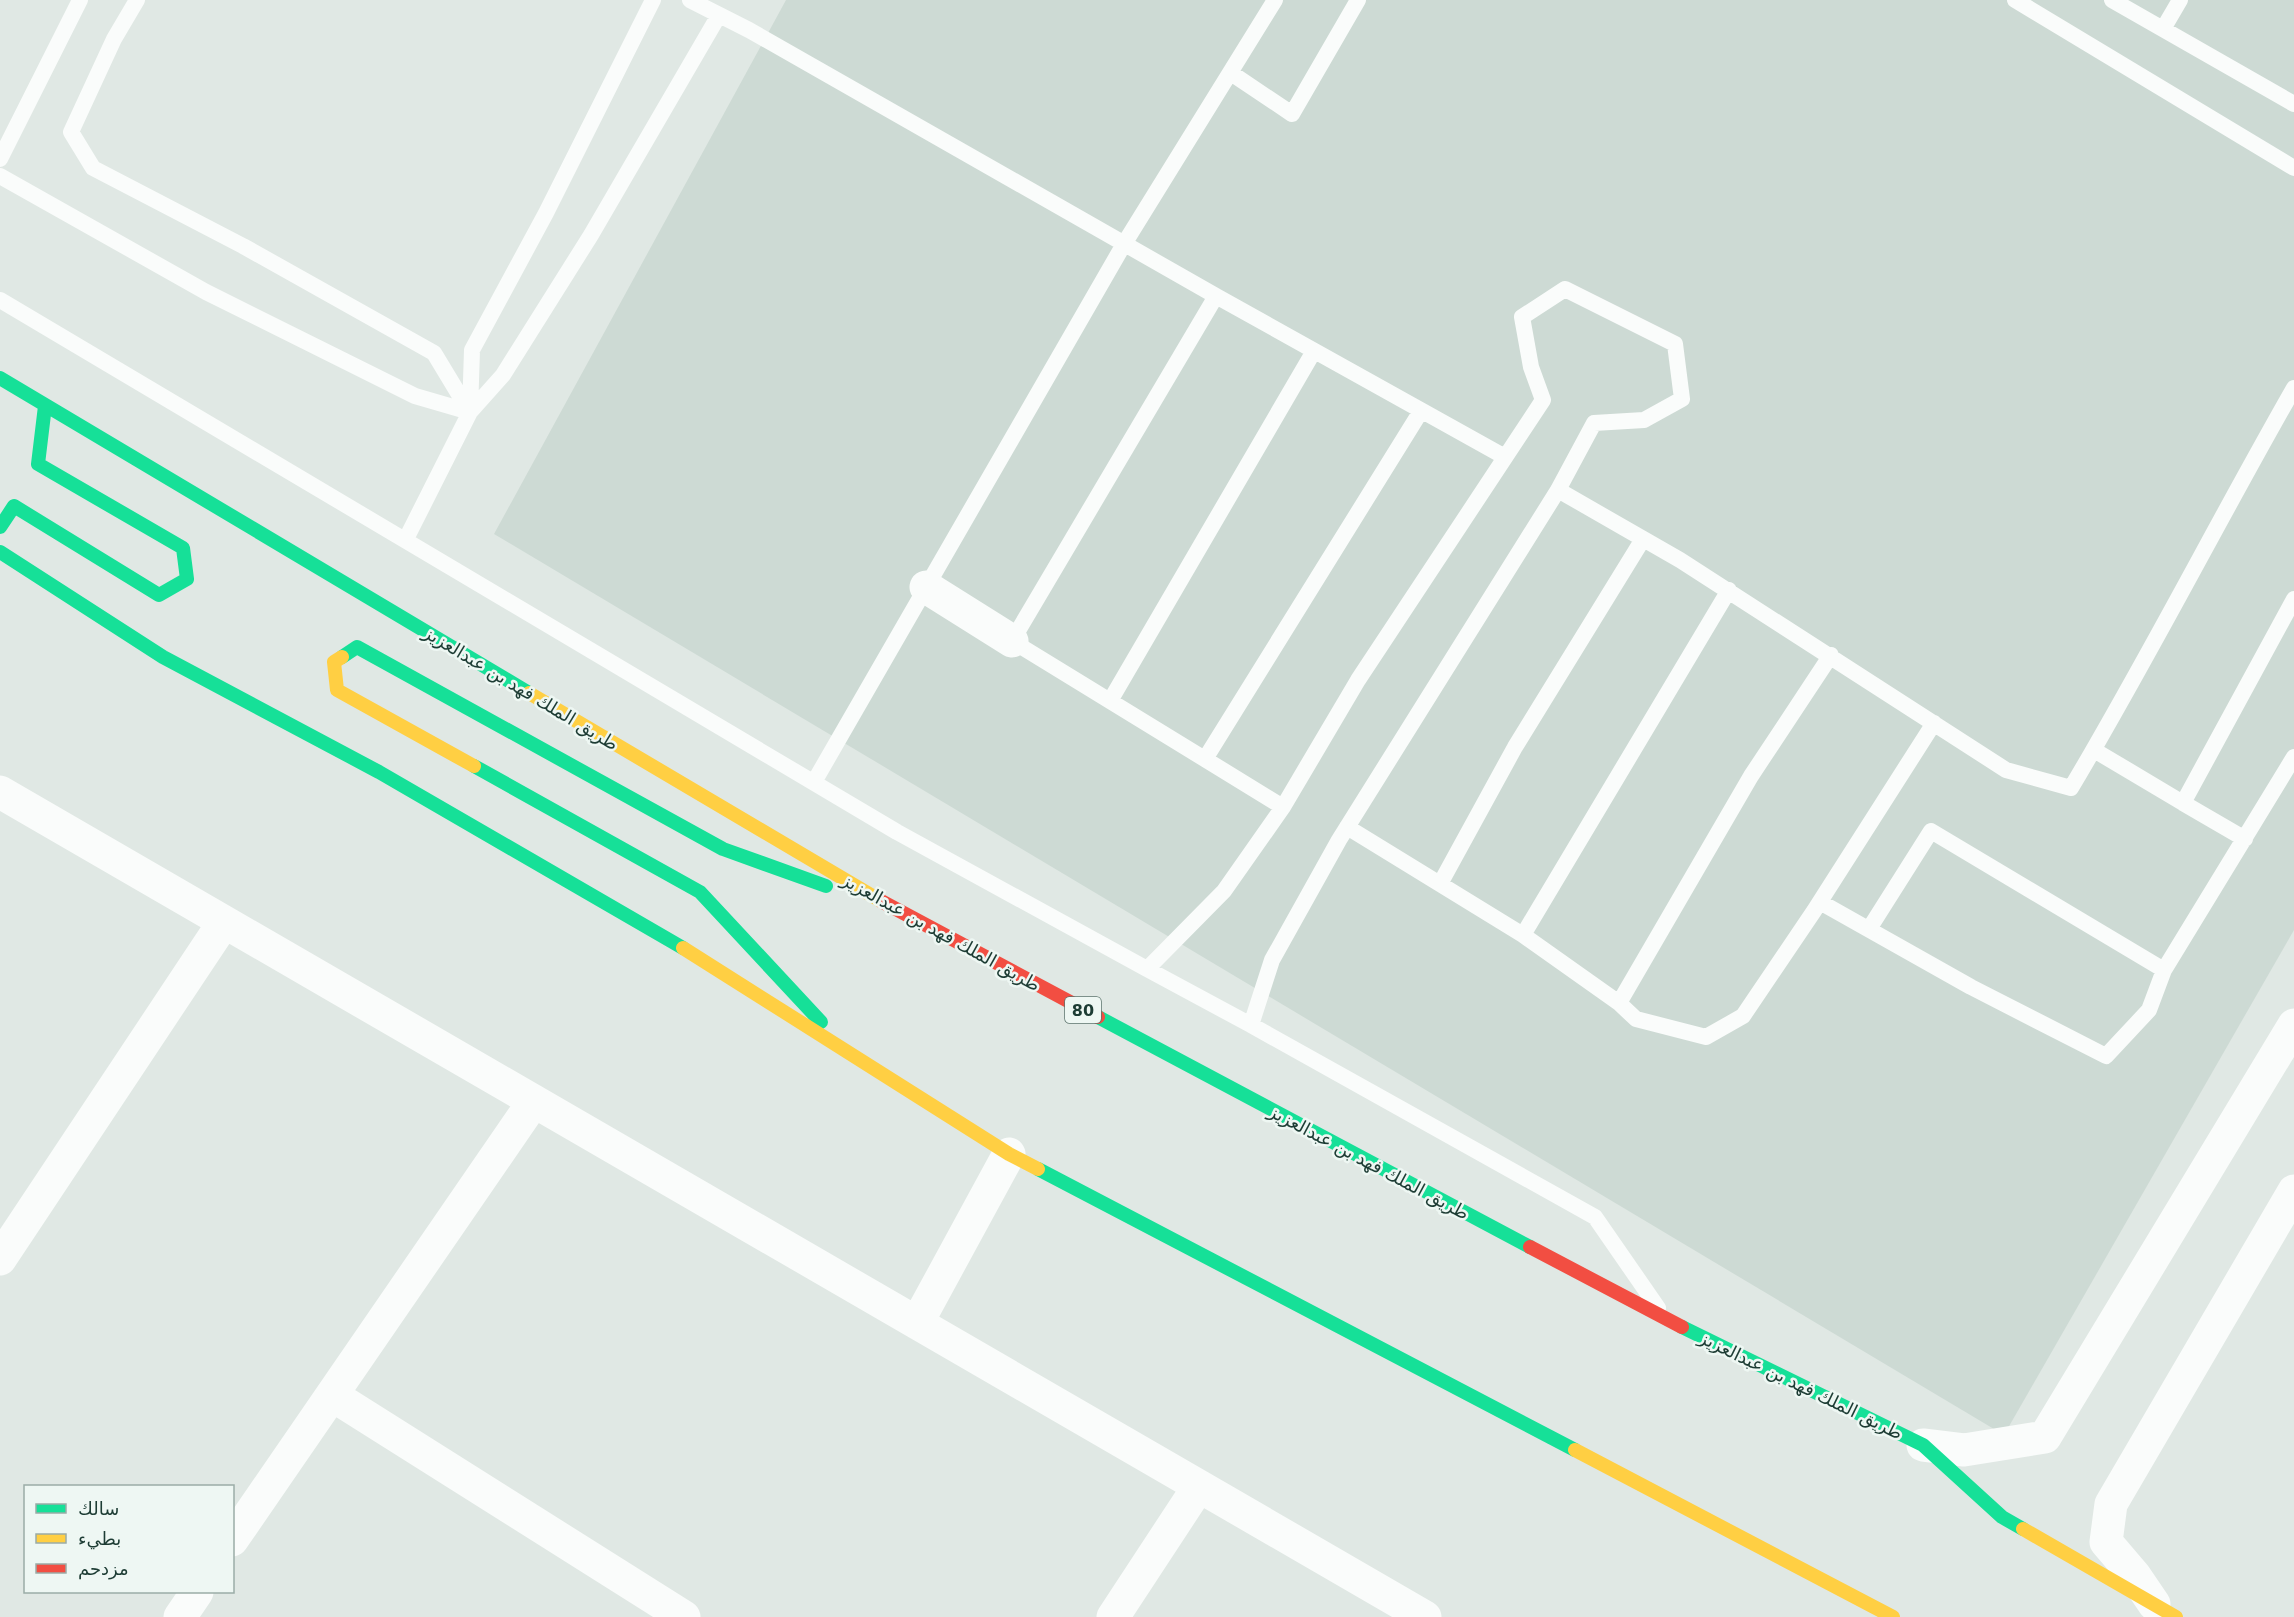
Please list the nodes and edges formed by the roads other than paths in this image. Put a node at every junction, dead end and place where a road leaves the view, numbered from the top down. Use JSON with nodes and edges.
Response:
{"nodes":[{"id":1,"x":81,"y":0,"type":"edge"},
{"id":2,"x":136,"y":0,"type":"edge"},
{"id":3,"x":653,"y":0,"type":"edge"},
{"id":4,"x":690,"y":0,"type":"edge"},
{"id":5,"x":1275,"y":0,"type":"edge"},
{"id":6,"x":1358,"y":0,"type":"edge"},
{"id":7,"x":2014,"y":0,"type":"edge"},
{"id":8,"x":2112,"y":0,"type":"edge"},
{"id":9,"x":2180,"y":0,"type":"edge"},
{"id":10,"x":719,"y":15,"type":"junction"},
{"id":11,"x":2163,"y":29,"type":"junction"},
{"id":12,"x":1231,"y":73,"type":"junction"},
{"id":13,"x":2294,"y":104,"type":"edge"},
{"id":14,"x":0,"y":159,"type":"edge"},
{"id":15,"x":2294,"y":168,"type":"edge"},
{"id":16,"x":0,"y":176,"type":"edge"},
{"id":17,"x":1124,"y":244,"type":"junction"},
{"id":18,"x":1216,"y":296,"type":"junction"},
{"id":19,"x":0,"y":300,"type":"edge"},
{"id":20,"x":1314,"y":351,"type":"junction"},
{"id":21,"x":0,"y":378,"type":"edge"},
{"id":22,"x":2294,"y":388,"type":"edge"},
{"id":23,"x":45,"y":406,"type":"junction"},
{"id":24,"x":1421,"y":411,"type":"junction"},
{"id":25,"x":470,"y":412,"type":"junction"},
{"id":26,"x":1505,"y":457,"type":"junction"},
{"id":27,"x":1558,"y":490,"type":"junction"},
{"id":28,"x":0,"y":527,"type":"edge"},
{"id":29,"x":406,"y":539,"type":"junction"},
{"id":30,"x":1643,"y":539,"type":"junction"},
{"id":31,"x":0,"y":552,"type":"edge"},
{"id":32,"x":926,"y":587,"type":"junction"},
{"id":33,"x":1729,"y":591,"type":"junction"},
{"id":34,"x":2294,"y":599,"type":"edge"},
{"id":35,"x":1012,"y":641,"type":"junction"},
{"id":36,"x":1831,"y":654,"type":"junction"},
{"id":37,"x":1110,"y":701,"type":"junction"},
{"id":38,"x":1934,"y":723,"type":"junction"},
{"id":39,"x":2094,"y":750,"type":"junction"},
{"id":40,"x":2294,"y":757,"type":"edge"},
{"id":41,"x":1205,"y":759,"type":"junction"},
{"id":42,"x":814,"y":782,"type":"junction"},
{"id":43,"x":0,"y":792,"type":"edge"},
{"id":44,"x":2183,"y":803,"type":"junction"},
{"id":45,"x":1283,"y":807,"type":"junction"},
{"id":46,"x":1347,"y":826,"type":"junction"},
{"id":47,"x":2245,"y":839,"type":"junction"},
{"id":48,"x":1440,"y":884,"type":"junction"},
{"id":49,"x":1820,"y":902,"type":"junction"},
{"id":50,"x":896,"y":910,"type":"junction"},
{"id":51,"x":224,"y":922,"type":"junction"},
{"id":52,"x":1869,"y":929,"type":"junction"},
{"id":53,"x":1523,"y":935,"type":"junction"},
{"id":54,"x":1147,"y":969,"type":"junction"},
{"id":55,"x":2164,"y":970,"type":"junction"},
{"id":56,"x":1619,"y":1003,"type":"junction"},
{"id":57,"x":1251,"y":1025,"type":"junction"},
{"id":58,"x":2294,"y":1025,"type":"edge"},
{"id":59,"x":853,"y":1056,"type":"junction"},
{"id":60,"x":534,"y":1101,"type":"junction"},
{"id":61,"x":1009,"y":1155,"type":"junction"},
{"id":62,"x":2294,"y":1191,"type":"edge"},
{"id":63,"x":0,"y":1259,"type":"edge"},
{"id":64,"x":1665,"y":1319,"type":"junction"},
{"id":65,"x":917,"y":1323,"type":"junction"},
{"id":66,"x":332,"y":1395,"type":"junction"},
{"id":67,"x":1923,"y":1445,"type":"junction"},
{"id":68,"x":1199,"y":1486,"type":"junction"},
{"id":69,"x":234,"y":1537,"type":"edge"},
{"id":70,"x":196,"y":1593,"type":"edge"},
{"id":71,"x":2165,"y":1610,"type":"edge"},
{"id":72,"x":180,"y":1617,"type":"edge"},
{"id":73,"x":684,"y":1617,"type":"edge"},
{"id":74,"x":1113,"y":1617,"type":"edge"},
{"id":75,"x":1425,"y":1617,"type":"edge"},
{"id":76,"x":1893,"y":1617,"type":"edge"}],
"edges":[{"from":1,"to":14,"type":"lane"},
{"from":2,"to":25,"type":"lane"},
{"from":3,"to":25,"type":"lane"},
{"from":4,"to":10,"type":"lane"},
{"from":5,"to":12,"type":"lane"},
{"from":6,"to":12,"type":"lane"},
{"from":7,"to":15,"type":"lane"},
{"from":8,"to":11,"type":"lane"},
{"from":9,"to":11,"type":"lane"},
{"from":10,"to":17,"type":"lane"},
{"from":10,"to":25,"type":"lane"},
{"from":11,"to":13,"type":"lane"},
{"from":12,"to":17,"type":"lane"},
{"from":16,"to":25,"type":"lane"},
{"from":17,"to":18,"type":"lane"},
{"from":17,"to":32,"type":"lane"},
{"from":18,"to":20,"type":"lane"},
{"from":18,"to":35,"type":"lane"},
{"from":19,"to":29,"type":"lane"},
{"from":20,"to":24,"type":"lane"},
{"from":20,"to":37,"type":"lane"},
{"from":21,"to":23,"type":"highway","name":"طريق الملك فهد بن عبدالعزيز","number":"80"},
{"from":22,"to":39,"type":"lane"},
{"from":23,"to":28,"type":"highway"},
{"from":23,"to":50,"type":"highway","name":"طريق الملك فهد بن عبدالعزيز","number":"80"},
{"from":24,"to":26,"type":"lane"},
{"from":24,"to":41,"type":"lane"},
{"from":25,"to":29,"type":"lane"},
{"from":26,"to":27,"type":"lane"},
{"from":26,"to":45,"type":"lane"},
{"from":27,"to":30,"type":"lane"},
{"from":27,"to":46,"type":"lane"},
{"from":29,"to":42,"type":"lane"},
{"from":30,"to":33,"type":"lane"},
{"from":30,"to":48,"type":"lane"},
{"from":31,"to":59,"type":"highway"},
{"from":32,"to":35,"type":"street"},
{"from":32,"to":42,"type":"lane"},
{"from":33,"to":36,"type":"lane"},
{"from":33,"to":53,"type":"lane"},
{"from":34,"to":44,"type":"lane"},
{"from":35,"to":37,"type":"lane"},
{"from":36,"to":38,"type":"lane"},
{"from":36,"to":56,"type":"lane"},
{"from":37,"to":41,"type":"lane"},
{"from":38,"to":39,"type":"lane"},
{"from":38,"to":49,"type":"lane"},
{"from":39,"to":44,"type":"lane"},
{"from":40,"to":47,"type":"lane"},
{"from":41,"to":45,"type":"lane"},
{"from":42,"to":54,"type":"lane"},
{"from":43,"to":51,"type":"street"},
{"from":44,"to":47,"type":"lane"},
{"from":45,"to":54,"type":"lane"},
{"from":46,"to":48,"type":"lane"},
{"from":46,"to":57,"type":"lane"},
{"from":47,"to":55,"type":"lane"},
{"from":48,"to":53,"type":"lane"},
{"from":49,"to":52,"type":"lane"},
{"from":49,"to":56,"type":"lane"},
{"from":50,"to":59,"type":"highway"},
{"from":50,"to":64,"type":"highway","name":"طريق الملك فهد بن عبدالعزيز","number":"80"},
{"from":51,"to":60,"type":"street"},
{"from":51,"to":63,"type":"street"},
{"from":52,"to":55,"type":"lane"},
{"from":52,"to":55,"type":"lane"},
{"from":53,"to":56,"type":"lane"},
{"from":54,"to":57,"type":"lane"},
{"from":57,"to":64,"type":"lane"},
{"from":58,"to":67,"type":"street"},
{"from":59,"to":61,"type":"highway"},
{"from":60,"to":65,"type":"street"},
{"from":60,"to":66,"type":"street"},
{"from":61,"to":65,"type":"street"},
{"from":61,"to":76,"type":"highway"},
{"from":62,"to":71,"type":"street"},
{"from":64,"to":67,"type":"highway","name":"طريق الملك فهد بن عبدالعزيز","number":"80"},
{"from":65,"to":68,"type":"street"},
{"from":66,"to":69,"type":"street"},
{"from":66,"to":73,"type":"street"},
{"from":67,"to":71,"type":"highway","name":"طريق الملك فهد بن عبدالعزيز","number":"80"},
{"from":68,"to":74,"type":"street"},
{"from":68,"to":75,"type":"street"},
{"from":70,"to":72,"type":"street"}]}
